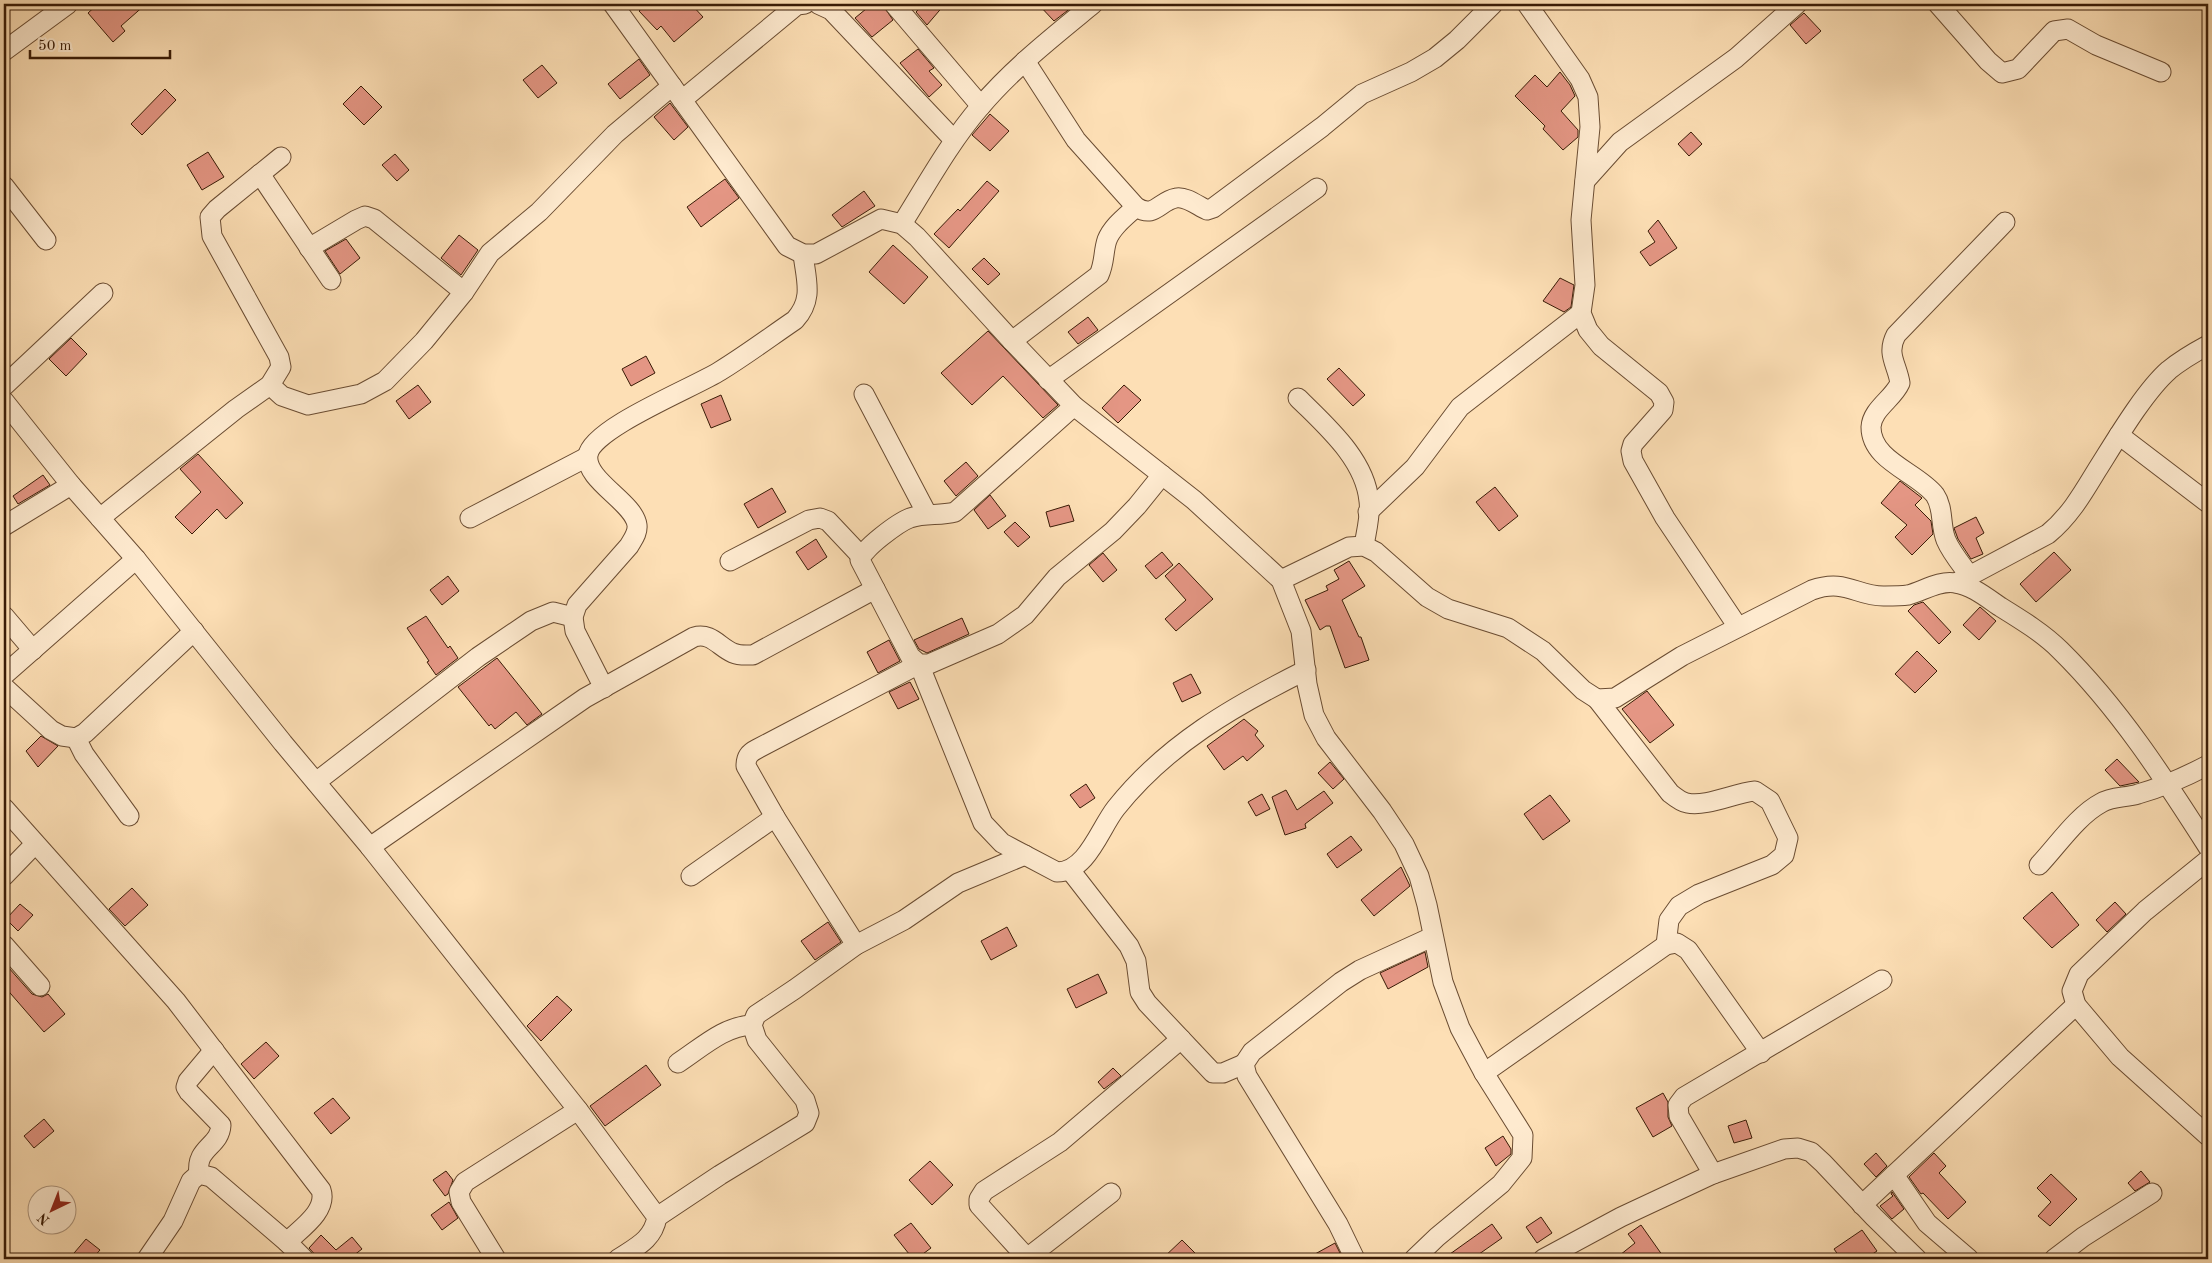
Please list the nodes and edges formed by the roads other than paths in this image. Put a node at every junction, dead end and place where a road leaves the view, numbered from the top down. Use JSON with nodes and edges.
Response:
{"nodes":[{"id":1,"x":68,"y":4,"type":"edge"},
{"id":2,"x":613,"y":4,"type":"edge"},
{"id":3,"x":805,"y":4,"type":"edge"},
{"id":4,"x":818,"y":4,"type":"edge"},
{"id":5,"x":894,"y":4,"type":"edge"},
{"id":6,"x":1092,"y":4,"type":"edge"},
{"id":7,"x":1493,"y":4,"type":"edge"},
{"id":8,"x":1527,"y":4,"type":"edge"},
{"id":9,"x":1797,"y":4,"type":"edge"},
{"id":10,"x":1938,"y":4,"type":"edge"},
{"id":11,"x":4,"y":51,"type":"edge"},
{"id":12,"x":1025,"y":61,"type":"junction"},
{"id":13,"x":2161,"y":72,"type":"dead end"},
{"id":14,"x":677,"y":93,"type":"junction"},
{"id":15,"x":981,"y":106,"type":"junction"},
{"id":16,"x":954,"y":140,"type":"junction"},
{"id":17,"x":281,"y":157,"type":"dead end"},
{"id":18,"x":260,"y":174,"type":"junction"},
{"id":19,"x":1585,"y":180,"type":"junction"},
{"id":20,"x":4,"y":186,"type":"edge"},
{"id":21,"x":1317,"y":188,"type":"dead end"},
{"id":22,"x":1136,"y":207,"type":"junction"},
{"id":23,"x":2004,"y":222,"type":"dead end"},
{"id":24,"x":902,"y":224,"type":"junction"},
{"id":25,"x":46,"y":240,"type":"dead end"},
{"id":26,"x":309,"y":248,"type":"junction"},
{"id":27,"x":802,"y":254,"type":"junction"},
{"id":28,"x":331,"y":280,"type":"dead end"},
{"id":29,"x":464,"y":292,"type":"junction"},
{"id":30,"x":104,"y":293,"type":"dead end"},
{"id":31,"x":1581,"y":313,"type":"junction"},
{"id":32,"x":1012,"y":341,"type":"junction"},
{"id":33,"x":2208,"y":345,"type":"edge"},
{"id":34,"x":1048,"y":380,"type":"junction"},
{"id":35,"x":4,"y":386,"type":"edge"},
{"id":36,"x":270,"y":386,"type":"junction"},
{"id":37,"x":864,"y":394,"type":"dead end"},
{"id":38,"x":1298,"y":398,"type":"dead end"},
{"id":39,"x":4,"y":401,"type":"edge"},
{"id":40,"x":1074,"y":406,"type":"junction"},
{"id":41,"x":2119,"y":435,"type":"junction"},
{"id":42,"x":587,"y":456,"type":"junction"},
{"id":43,"x":1162,"y":475,"type":"junction"},
{"id":44,"x":70,"y":484,"type":"junction"},
{"id":45,"x":2208,"y":504,"type":"edge"},
{"id":46,"x":1368,"y":512,"type":"junction"},
{"id":47,"x":927,"y":514,"type":"junction"},
{"id":48,"x":100,"y":518,"type":"junction"},
{"id":49,"x":470,"y":518,"type":"dead end"},
{"id":50,"x":4,"y":526,"type":"edge"},
{"id":51,"x":1364,"y":546,"type":"junction"},
{"id":52,"x":861,"y":556,"type":"junction"},
{"id":53,"x":136,"y":559,"type":"junction"},
{"id":54,"x":730,"y":561,"type":"dead end"},
{"id":55,"x":1963,"y":579,"type":"junction"},
{"id":56,"x":1281,"y":580,"type":"junction"},
{"id":57,"x":875,"y":589,"type":"junction"},
{"id":58,"x":4,"y":616,"type":"edge"},
{"id":59,"x":573,"y":616,"type":"junction"},
{"id":60,"x":1738,"y":627,"type":"junction"},
{"id":61,"x":194,"y":631,"type":"junction"},
{"id":62,"x":33,"y":650,"type":"junction"},
{"id":63,"x":919,"y":664,"type":"junction"},
{"id":64,"x":1306,"y":670,"type":"junction"},
{"id":65,"x":4,"y":676,"type":"edge"},
{"id":66,"x":4,"y":687,"type":"edge"},
{"id":67,"x":604,"y":688,"type":"junction"},
{"id":68,"x":1597,"y":699,"type":"junction"},
{"id":69,"x":76,"y":738,"type":"junction"},
{"id":70,"x":2208,"y":765,"type":"edge"},
{"id":71,"x":316,"y":782,"type":"junction"},
{"id":72,"x":2169,"y":785,"type":"junction"},
{"id":73,"x":4,"y":808,"type":"edge"},
{"id":74,"x":129,"y":816,"type":"dead end"},
{"id":75,"x":775,"y":817,"type":"junction"},
{"id":76,"x":35,"y":844,"type":"junction"},
{"id":77,"x":370,"y":847,"type":"junction"},
{"id":78,"x":2208,"y":847,"type":"edge"},
{"id":79,"x":1025,"y":855,"type":"junction"},
{"id":80,"x":2208,"y":860,"type":"edge"},
{"id":81,"x":2039,"y":865,"type":"dead end"},
{"id":82,"x":1070,"y":870,"type":"junction"},
{"id":83,"x":4,"y":876,"type":"edge"},
{"id":84,"x":691,"y":876,"type":"dead end"},
{"id":85,"x":1432,"y":937,"type":"junction"},
{"id":86,"x":856,"y":945,"type":"junction"},
{"id":87,"x":4,"y":946,"type":"edge"},
{"id":88,"x":1666,"y":946,"type":"junction"},
{"id":89,"x":1882,"y":980,"type":"dead end"},
{"id":90,"x":40,"y":986,"type":"dead end"},
{"id":91,"x":2076,"y":1004,"type":"junction"},
{"id":92,"x":752,"y":1025,"type":"junction"},
{"id":93,"x":1181,"y":1039,"type":"junction"},
{"id":94,"x":214,"y":1050,"type":"junction"},
{"id":95,"x":1760,"y":1053,"type":"junction"},
{"id":96,"x":678,"y":1063,"type":"dead end"},
{"id":97,"x":1244,"y":1064,"type":"junction"},
{"id":98,"x":1484,"y":1073,"type":"junction"},
{"id":99,"x":578,"y":1110,"type":"junction"},
{"id":100,"x":2208,"y":1136,"type":"edge"},
{"id":101,"x":198,"y":1174,"type":"junction"},
{"id":102,"x":1713,"y":1174,"type":"junction"},
{"id":103,"x":1894,"y":1175,"type":"junction"},
{"id":104,"x":1111,"y":1193,"type":"dead end"},
{"id":105,"x":2152,"y":1193,"type":"dead end"},
{"id":106,"x":1862,"y":1205,"type":"junction"},
{"id":107,"x":657,"y":1217,"type":"junction"},
{"id":108,"x":287,"y":1242,"type":"junction"},
{"id":109,"x":147,"y":1259,"type":"edge"},
{"id":110,"x":304,"y":1259,"type":"edge"},
{"id":111,"x":496,"y":1259,"type":"edge"},
{"id":112,"x":618,"y":1259,"type":"edge"},
{"id":113,"x":1028,"y":1259,"type":"edge"},
{"id":114,"x":1354,"y":1259,"type":"edge"},
{"id":115,"x":1414,"y":1259,"type":"edge"},
{"id":116,"x":1543,"y":1259,"type":"edge"},
{"id":117,"x":1917,"y":1259,"type":"edge"},
{"id":118,"x":1969,"y":1259,"type":"edge"},
{"id":119,"x":2054,"y":1259,"type":"edge"}],
"edges":[{"from":1,"to":11,"type":"street"},
{"from":2,"to":14,"type":"street"},
{"from":3,"to":14,"type":"street"},
{"from":4,"to":16,"type":"street"},
{"from":5,"to":15,"type":"street"},
{"from":6,"to":12,"type":"street"},
{"from":7,"to":22,"type":"street"},
{"from":8,"to":19,"type":"street"},
{"from":9,"to":19,"type":"street"},
{"from":10,"to":13,"type":"street"},
{"from":12,"to":15,"type":"street"},
{"from":12,"to":22,"type":"street"},
{"from":14,"to":27,"type":"street"},
{"from":14,"to":29,"type":"street"},
{"from":15,"to":16,"type":"street"},
{"from":16,"to":24,"type":"street"},
{"from":17,"to":18,"type":"street"},
{"from":18,"to":26,"type":"street"},
{"from":18,"to":36,"type":"street"},
{"from":19,"to":31,"type":"street"},
{"from":20,"to":25,"type":"street"},
{"from":21,"to":34,"type":"street"},
{"from":22,"to":32,"type":"street"},
{"from":23,"to":55,"type":"street"},
{"from":24,"to":27,"type":"street"},
{"from":24,"to":32,"type":"street"},
{"from":26,"to":28,"type":"street"},
{"from":26,"to":29,"type":"street"},
{"from":27,"to":42,"type":"street"},
{"from":29,"to":36,"type":"street"},
{"from":30,"to":35,"type":"street"},
{"from":31,"to":46,"type":"street"},
{"from":31,"to":60,"type":"street"},
{"from":32,"to":34,"type":"street"},
{"from":33,"to":41,"type":"street"},
{"from":34,"to":40,"type":"street"},
{"from":36,"to":48,"type":"street"},
{"from":37,"to":47,"type":"street"},
{"from":38,"to":46,"type":"street"},
{"from":39,"to":44,"type":"street"},
{"from":40,"to":43,"type":"street"},
{"from":40,"to":47,"type":"street"},
{"from":41,"to":45,"type":"street"},
{"from":41,"to":55,"type":"street"},
{"from":42,"to":49,"type":"street"},
{"from":42,"to":59,"type":"street"},
{"from":43,"to":56,"type":"street"},
{"from":43,"to":63,"type":"street"},
{"from":44,"to":48,"type":"street"},
{"from":44,"to":50,"type":"street"},
{"from":46,"to":51,"type":"street"},
{"from":47,"to":52,"type":"street"},
{"from":48,"to":53,"type":"street"},
{"from":51,"to":56,"type":"street"},
{"from":51,"to":68,"type":"street"},
{"from":52,"to":54,"type":"street"},
{"from":52,"to":57,"type":"street"},
{"from":53,"to":61,"type":"street"},
{"from":53,"to":62,"type":"street"},
{"from":55,"to":60,"type":"street"},
{"from":55,"to":72,"type":"street"},
{"from":56,"to":64,"type":"street"},
{"from":57,"to":63,"type":"street"},
{"from":57,"to":67,"type":"street"},
{"from":58,"to":62,"type":"street"},
{"from":59,"to":67,"type":"street"},
{"from":59,"to":71,"type":"street"},
{"from":60,"to":68,"type":"street"},
{"from":61,"to":69,"type":"street"},
{"from":61,"to":71,"type":"street"},
{"from":62,"to":65,"type":"street"},
{"from":63,"to":75,"type":"street"},
{"from":63,"to":79,"type":"street"},
{"from":64,"to":82,"type":"street"},
{"from":64,"to":85,"type":"street"},
{"from":66,"to":69,"type":"street"},
{"from":67,"to":77,"type":"street"},
{"from":68,"to":88,"type":"street"},
{"from":69,"to":74,"type":"street"},
{"from":70,"to":72,"type":"street"},
{"from":71,"to":77,"type":"street"},
{"from":72,"to":78,"type":"street"},
{"from":72,"to":81,"type":"street"},
{"from":73,"to":76,"type":"street"},
{"from":75,"to":84,"type":"street"},
{"from":75,"to":86,"type":"street"},
{"from":76,"to":83,"type":"street"},
{"from":76,"to":94,"type":"street"},
{"from":77,"to":99,"type":"street"},
{"from":79,"to":82,"type":"street"},
{"from":79,"to":86,"type":"street"},
{"from":80,"to":91,"type":"street"},
{"from":82,"to":93,"type":"street"},
{"from":85,"to":97,"type":"street"},
{"from":85,"to":98,"type":"street"},
{"from":86,"to":92,"type":"street"},
{"from":87,"to":90,"type":"street"},
{"from":88,"to":95,"type":"street"},
{"from":88,"to":98,"type":"street"},
{"from":89,"to":95,"type":"street"},
{"from":91,"to":100,"type":"street"},
{"from":91,"to":103,"type":"street"},
{"from":92,"to":96,"type":"street"},
{"from":92,"to":107,"type":"street"},
{"from":93,"to":97,"type":"street"},
{"from":93,"to":113,"type":"street"},
{"from":94,"to":101,"type":"street"},
{"from":94,"to":108,"type":"street"},
{"from":95,"to":102,"type":"street"},
{"from":97,"to":114,"type":"street"},
{"from":98,"to":115,"type":"street"},
{"from":99,"to":107,"type":"street"},
{"from":99,"to":111,"type":"street"},
{"from":101,"to":108,"type":"street"},
{"from":101,"to":109,"type":"street"},
{"from":102,"to":106,"type":"street"},
{"from":102,"to":116,"type":"street"},
{"from":103,"to":106,"type":"street"},
{"from":103,"to":118,"type":"street"},
{"from":104,"to":113,"type":"street"},
{"from":105,"to":119,"type":"street"},
{"from":106,"to":117,"type":"street"},
{"from":107,"to":112,"type":"street"},
{"from":108,"to":110,"type":"street"}]}
